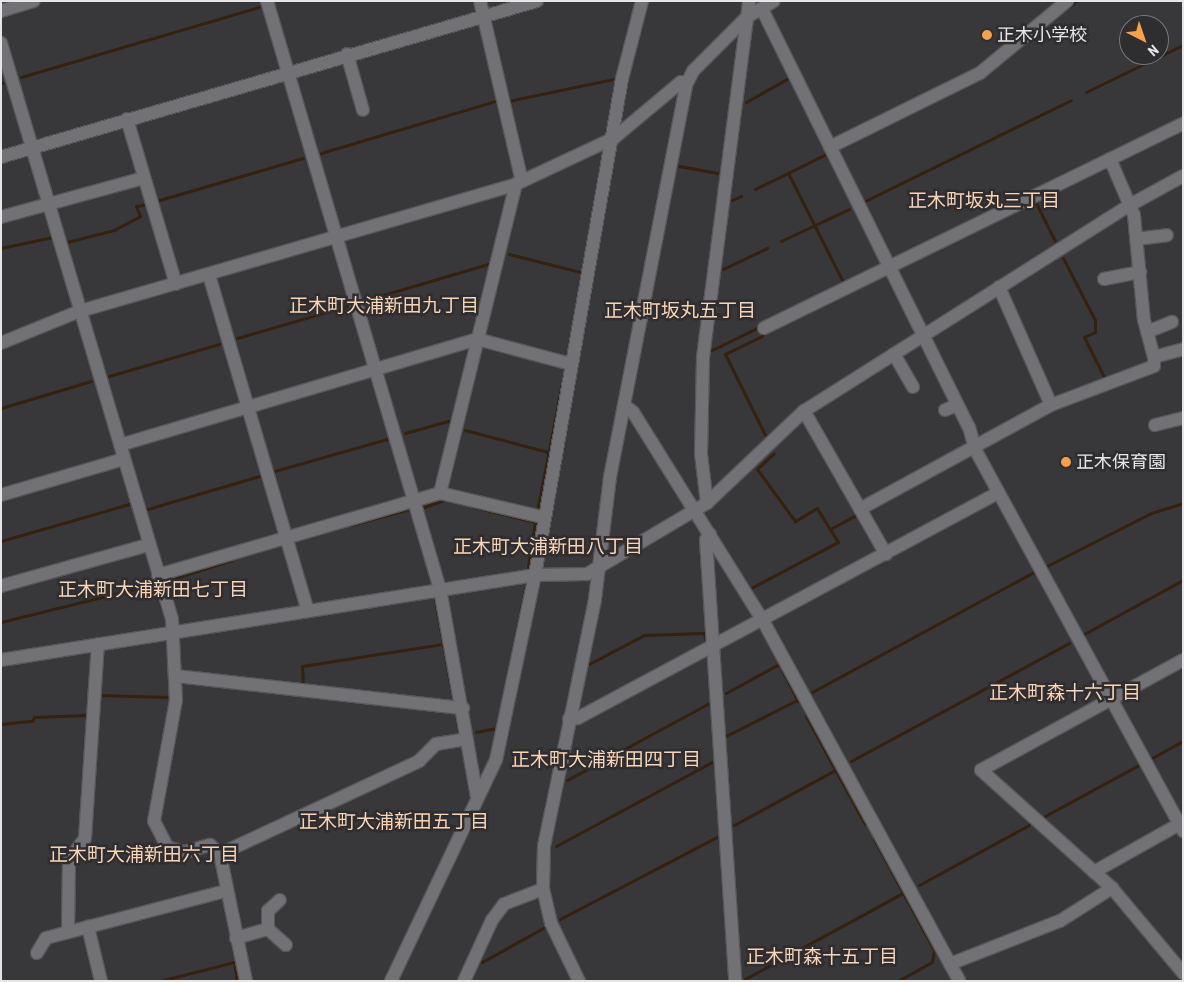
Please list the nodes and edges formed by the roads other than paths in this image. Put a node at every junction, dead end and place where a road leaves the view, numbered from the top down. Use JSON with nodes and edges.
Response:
{"nodes":[{"id":1,"x":34,"y":1,"type":"edge"},
{"id":2,"x":267,"y":1,"type":"edge"},
{"id":3,"x":480,"y":1,"type":"edge"},
{"id":4,"x":537,"y":1,"type":"edge"},
{"id":5,"x":642,"y":1,"type":"edge"},
{"id":6,"x":749,"y":1,"type":"edge"},
{"id":7,"x":774,"y":1,"type":"edge"},
{"id":8,"x":1067,"y":1,"type":"edge"},
{"id":9,"x":1,"y":11,"type":"edge"},
{"id":10,"x":763,"y":11,"type":"junction"},
{"id":11,"x":483,"y":14,"type":"junction"},
{"id":12,"x":747,"y":17,"type":"junction"},
{"id":13,"x":1,"y":43,"type":"edge"},
{"id":14,"x":347,"y":54,"type":"junction"},
{"id":15,"x":286,"y":71,"type":"junction"},
{"id":16,"x":686,"y":85,"type":"junction"},
{"id":17,"x":363,"y":110,"type":"dead end"},
{"id":18,"x":127,"y":119,"type":"junction"},
{"id":19,"x":1183,"y":124,"type":"edge"},
{"id":20,"x":614,"y":138,"type":"junction"},
{"id":21,"x":32,"y":147,"type":"junction"},
{"id":22,"x":830,"y":147,"type":"junction"},
{"id":23,"x":1,"y":157,"type":"edge"},
{"id":24,"x":1110,"y":159,"type":"junction"},
{"id":25,"x":1183,"y":176,"type":"edge"},
{"id":26,"x":144,"y":178,"type":"junction"},
{"id":27,"x":519,"y":182,"type":"junction"},
{"id":28,"x":1130,"y":204,"type":"junction"},
{"id":29,"x":49,"y":205,"type":"junction"},
{"id":30,"x":1,"y":217,"type":"edge"},
{"id":31,"x":1166,"y":235,"type":"dead end"},
{"id":32,"x":336,"y":239,"type":"junction"},
{"id":33,"x":1136,"y":239,"type":"junction"},
{"id":34,"x":887,"y":268,"type":"junction"},
{"id":35,"x":1140,"y":272,"type":"junction"},
{"id":36,"x":208,"y":275,"type":"junction"},
{"id":37,"x":1104,"y":279,"type":"dead end"},
{"id":38,"x":176,"y":284,"type":"junction"},
{"id":39,"x":1000,"y":287,"type":"junction"},
{"id":40,"x":80,"y":312,"type":"junction"},
{"id":41,"x":1172,"y":322,"type":"dead end"},
{"id":42,"x":764,"y":328,"type":"dead end"},
{"id":43,"x":1147,"y":332,"type":"junction"},
{"id":44,"x":922,"y":337,"type":"junction"},
{"id":45,"x":477,"y":339,"type":"junction"},
{"id":46,"x":1,"y":343,"type":"edge"},
{"id":47,"x":1183,"y":349,"type":"edge"},
{"id":48,"x":894,"y":354,"type":"junction"},
{"id":49,"x":1154,"y":357,"type":"junction"},
{"id":50,"x":571,"y":364,"type":"junction"},
{"id":51,"x":377,"y":368,"type":"junction"},
{"id":52,"x":913,"y":387,"type":"dead end"},
{"id":53,"x":247,"y":405,"type":"junction"},
{"id":54,"x":624,"y":405,"type":"junction"},
{"id":55,"x":957,"y":405,"type":"junction"},
{"id":56,"x":1051,"y":406,"type":"junction"},
{"id":57,"x":945,"y":410,"type":"dead end"},
{"id":58,"x":804,"y":411,"type":"junction"},
{"id":59,"x":1183,"y":418,"type":"edge"},
{"id":60,"x":1155,"y":424,"type":"dead end"},
{"id":61,"x":974,"y":444,"type":"junction"},
{"id":62,"x":120,"y":445,"type":"junction"},
{"id":63,"x":123,"y":459,"type":"junction"},
{"id":64,"x":440,"y":493,"type":"junction"},
{"id":65,"x":998,"y":493,"type":"junction"},
{"id":66,"x":1,"y":495,"type":"edge"},
{"id":67,"x":415,"y":502,"type":"junction"},
{"id":68,"x":707,"y":503,"type":"junction"},
{"id":69,"x":860,"y":509,"type":"junction"},
{"id":70,"x":694,"y":511,"type":"junction"},
{"id":71,"x":542,"y":517,"type":"junction"},
{"id":72,"x":710,"y":534,"type":"junction"},
{"id":73,"x":287,"y":539,"type":"junction"},
{"id":74,"x":148,"y":545,"type":"junction"},
{"id":75,"x":886,"y":554,"type":"junction"},
{"id":76,"x":599,"y":569,"type":"junction"},
{"id":77,"x":158,"y":575,"type":"junction"},
{"id":78,"x":535,"y":575,"type":"junction"},
{"id":79,"x":1,"y":586,"type":"edge"},
{"id":80,"x":440,"y":589,"type":"junction"},
{"id":81,"x":306,"y":609,"type":"junction"},
{"id":82,"x":762,"y":619,"type":"junction"},
{"id":83,"x":174,"y":631,"type":"junction"},
{"id":84,"x":98,"y":644,"type":"junction"},
{"id":85,"x":713,"y":644,"type":"junction"},
{"id":86,"x":1,"y":660,"type":"edge"},
{"id":87,"x":1183,"y":660,"type":"edge"},
{"id":88,"x":176,"y":676,"type":"junction"},
{"id":89,"x":1111,"y":701,"type":"junction"},
{"id":90,"x":463,"y":708,"type":"junction"},
{"id":91,"x":569,"y":719,"type":"junction"},
{"id":92,"x":467,"y":738,"type":"junction"},
{"id":93,"x":477,"y":797,"type":"junction"},
{"id":94,"x":1181,"y":826,"type":"edge"},
{"id":95,"x":220,"y":854,"type":"junction"},
{"id":96,"x":1094,"y":872,"type":"junction"},
{"id":97,"x":1112,"y":888,"type":"junction"},
{"id":98,"x":225,"y":890,"type":"junction"},
{"id":99,"x":543,"y":890,"type":"junction"},
{"id":100,"x":280,"y":900,"type":"dead end"},
{"id":101,"x":88,"y":927,"type":"junction"},
{"id":102,"x":268,"y":929,"type":"junction"},
{"id":103,"x":68,"y":932,"type":"junction"},
{"id":104,"x":236,"y":938,"type":"junction"},
{"id":105,"x":286,"y":945,"type":"dead end"},
{"id":106,"x":37,"y":953,"type":"dead end"},
{"id":107,"x":950,"y":964,"type":"junction"},
{"id":108,"x":1183,"y":973,"type":"edge"},
{"id":109,"x":101,"y":981,"type":"edge"},
{"id":110,"x":246,"y":981,"type":"edge"},
{"id":111,"x":392,"y":981,"type":"edge"},
{"id":112,"x":464,"y":981,"type":"edge"},
{"id":113,"x":579,"y":981,"type":"edge"},
{"id":114,"x":735,"y":981,"type":"edge"},
{"id":115,"x":959,"y":981,"type":"edge"}],
"edges":[{"from":1,"to":9,"type":"street"},
{"from":2,"to":15,"type":"street"},
{"from":3,"to":11,"type":"street"},
{"from":4,"to":11,"type":"street"},
{"from":5,"to":20,"type":"street"},
{"from":6,"to":12,"type":"street"},
{"from":7,"to":10,"type":"street"},
{"from":8,"to":22,"type":"street"},
{"from":10,"to":12,"type":"street"},
{"from":10,"to":22,"type":"street"},
{"from":11,"to":14,"type":"street"},
{"from":11,"to":27,"type":"street"},
{"from":12,"to":16,"type":"street"},
{"from":12,"to":68,"type":"street"},
{"from":13,"to":21,"type":"street"},
{"from":14,"to":15,"type":"street"},
{"from":14,"to":17,"type":"street"},
{"from":15,"to":18,"type":"street"},
{"from":15,"to":32,"type":"street"},
{"from":16,"to":20,"type":"street"},
{"from":16,"to":54,"type":"street"},
{"from":18,"to":21,"type":"street"},
{"from":18,"to":26,"type":"street"},
{"from":19,"to":24,"type":"street"},
{"from":20,"to":27,"type":"street"},
{"from":20,"to":50,"type":"street"},
{"from":21,"to":23,"type":"street"},
{"from":21,"to":29,"type":"street"},
{"from":22,"to":34,"type":"street"},
{"from":24,"to":28,"type":"street"},
{"from":24,"to":34,"type":"street"},
{"from":25,"to":28,"type":"street"},
{"from":26,"to":29,"type":"street"},
{"from":26,"to":38,"type":"street"},
{"from":27,"to":32,"type":"street"},
{"from":27,"to":45,"type":"street"},
{"from":28,"to":33,"type":"street"},
{"from":28,"to":39,"type":"street"},
{"from":29,"to":30,"type":"street"},
{"from":29,"to":40,"type":"street"},
{"from":31,"to":33,"type":"street"},
{"from":32,"to":36,"type":"street"},
{"from":32,"to":51,"type":"street"},
{"from":33,"to":35,"type":"street"},
{"from":34,"to":42,"type":"street"},
{"from":34,"to":44,"type":"street"},
{"from":35,"to":37,"type":"street"},
{"from":35,"to":43,"type":"street"},
{"from":36,"to":38,"type":"street"},
{"from":36,"to":53,"type":"street"},
{"from":38,"to":40,"type":"street"},
{"from":39,"to":44,"type":"street"},
{"from":39,"to":56,"type":"street"},
{"from":40,"to":46,"type":"street"},
{"from":40,"to":62,"type":"street"},
{"from":41,"to":43,"type":"street"},
{"from":43,"to":49,"type":"street"},
{"from":44,"to":48,"type":"street"},
{"from":44,"to":55,"type":"street"},
{"from":45,"to":50,"type":"street"},
{"from":45,"to":51,"type":"street"},
{"from":45,"to":64,"type":"street"},
{"from":47,"to":49,"type":"street"},
{"from":48,"to":52,"type":"street"},
{"from":48,"to":58,"type":"street"},
{"from":49,"to":56,"type":"street"},
{"from":50,"to":71,"type":"street"},
{"from":51,"to":53,"type":"street"},
{"from":51,"to":67,"type":"street"},
{"from":53,"to":62,"type":"street"},
{"from":53,"to":73,"type":"street"},
{"from":54,"to":70,"type":"street"},
{"from":54,"to":76,"type":"street"},
{"from":55,"to":57,"type":"street"},
{"from":55,"to":61,"type":"street"},
{"from":56,"to":61,"type":"street"},
{"from":58,"to":68,"type":"street"},
{"from":58,"to":69,"type":"street"},
{"from":59,"to":60,"type":"street"},
{"from":61,"to":65,"type":"street"},
{"from":61,"to":69,"type":"street"},
{"from":62,"to":63,"type":"street"},
{"from":63,"to":66,"type":"street"},
{"from":63,"to":74,"type":"street"},
{"from":64,"to":67,"type":"street"},
{"from":64,"to":71,"type":"street"},
{"from":65,"to":75,"type":"street"},
{"from":65,"to":89,"type":"street"},
{"from":67,"to":73,"type":"street"},
{"from":67,"to":80,"type":"street"},
{"from":68,"to":70,"type":"street"},
{"from":69,"to":75,"type":"street"},
{"from":70,"to":72,"type":"street"},
{"from":70,"to":76,"type":"street"},
{"from":71,"to":78,"type":"street"},
{"from":72,"to":82,"type":"street"},
{"from":72,"to":85,"type":"street"},
{"from":73,"to":77,"type":"street"},
{"from":73,"to":81,"type":"street"},
{"from":74,"to":77,"type":"street"},
{"from":74,"to":79,"type":"street"},
{"from":75,"to":82,"type":"street"},
{"from":76,"to":78,"type":"street"},
{"from":76,"to":91,"type":"street"},
{"from":77,"to":83,"type":"street"},
{"from":78,"to":80,"type":"street"},
{"from":78,"to":93,"type":"street"},
{"from":80,"to":81,"type":"street"},
{"from":80,"to":90,"type":"street"},
{"from":81,"to":83,"type":"street"},
{"from":82,"to":85,"type":"street"},
{"from":82,"to":107,"type":"street"},
{"from":83,"to":84,"type":"street"},
{"from":83,"to":88,"type":"street"},
{"from":84,"to":86,"type":"street"},
{"from":84,"to":103,"type":"street"},
{"from":85,"to":91,"type":"street"},
{"from":85,"to":114,"type":"street"},
{"from":87,"to":89,"type":"street"},
{"from":88,"to":90,"type":"street"},
{"from":88,"to":95,"type":"street"},
{"from":89,"to":94,"type":"street"},
{"from":89,"to":96,"type":"street"},
{"from":90,"to":92,"type":"street"},
{"from":91,"to":99,"type":"street"},
{"from":92,"to":93,"type":"street"},
{"from":92,"to":95,"type":"street"},
{"from":93,"to":111,"type":"street"},
{"from":94,"to":96,"type":"street"},
{"from":95,"to":98,"type":"street"},
{"from":96,"to":97,"type":"street"},
{"from":97,"to":107,"type":"street"},
{"from":97,"to":108,"type":"street"},
{"from":98,"to":101,"type":"street"},
{"from":98,"to":104,"type":"street"},
{"from":99,"to":112,"type":"street"},
{"from":99,"to":113,"type":"street"},
{"from":100,"to":102,"type":"street"},
{"from":101,"to":103,"type":"street"},
{"from":101,"to":109,"type":"street"},
{"from":102,"to":104,"type":"street"},
{"from":102,"to":105,"type":"street"},
{"from":103,"to":106,"type":"street"},
{"from":104,"to":110,"type":"street"},
{"from":107,"to":115,"type":"street"}]}
